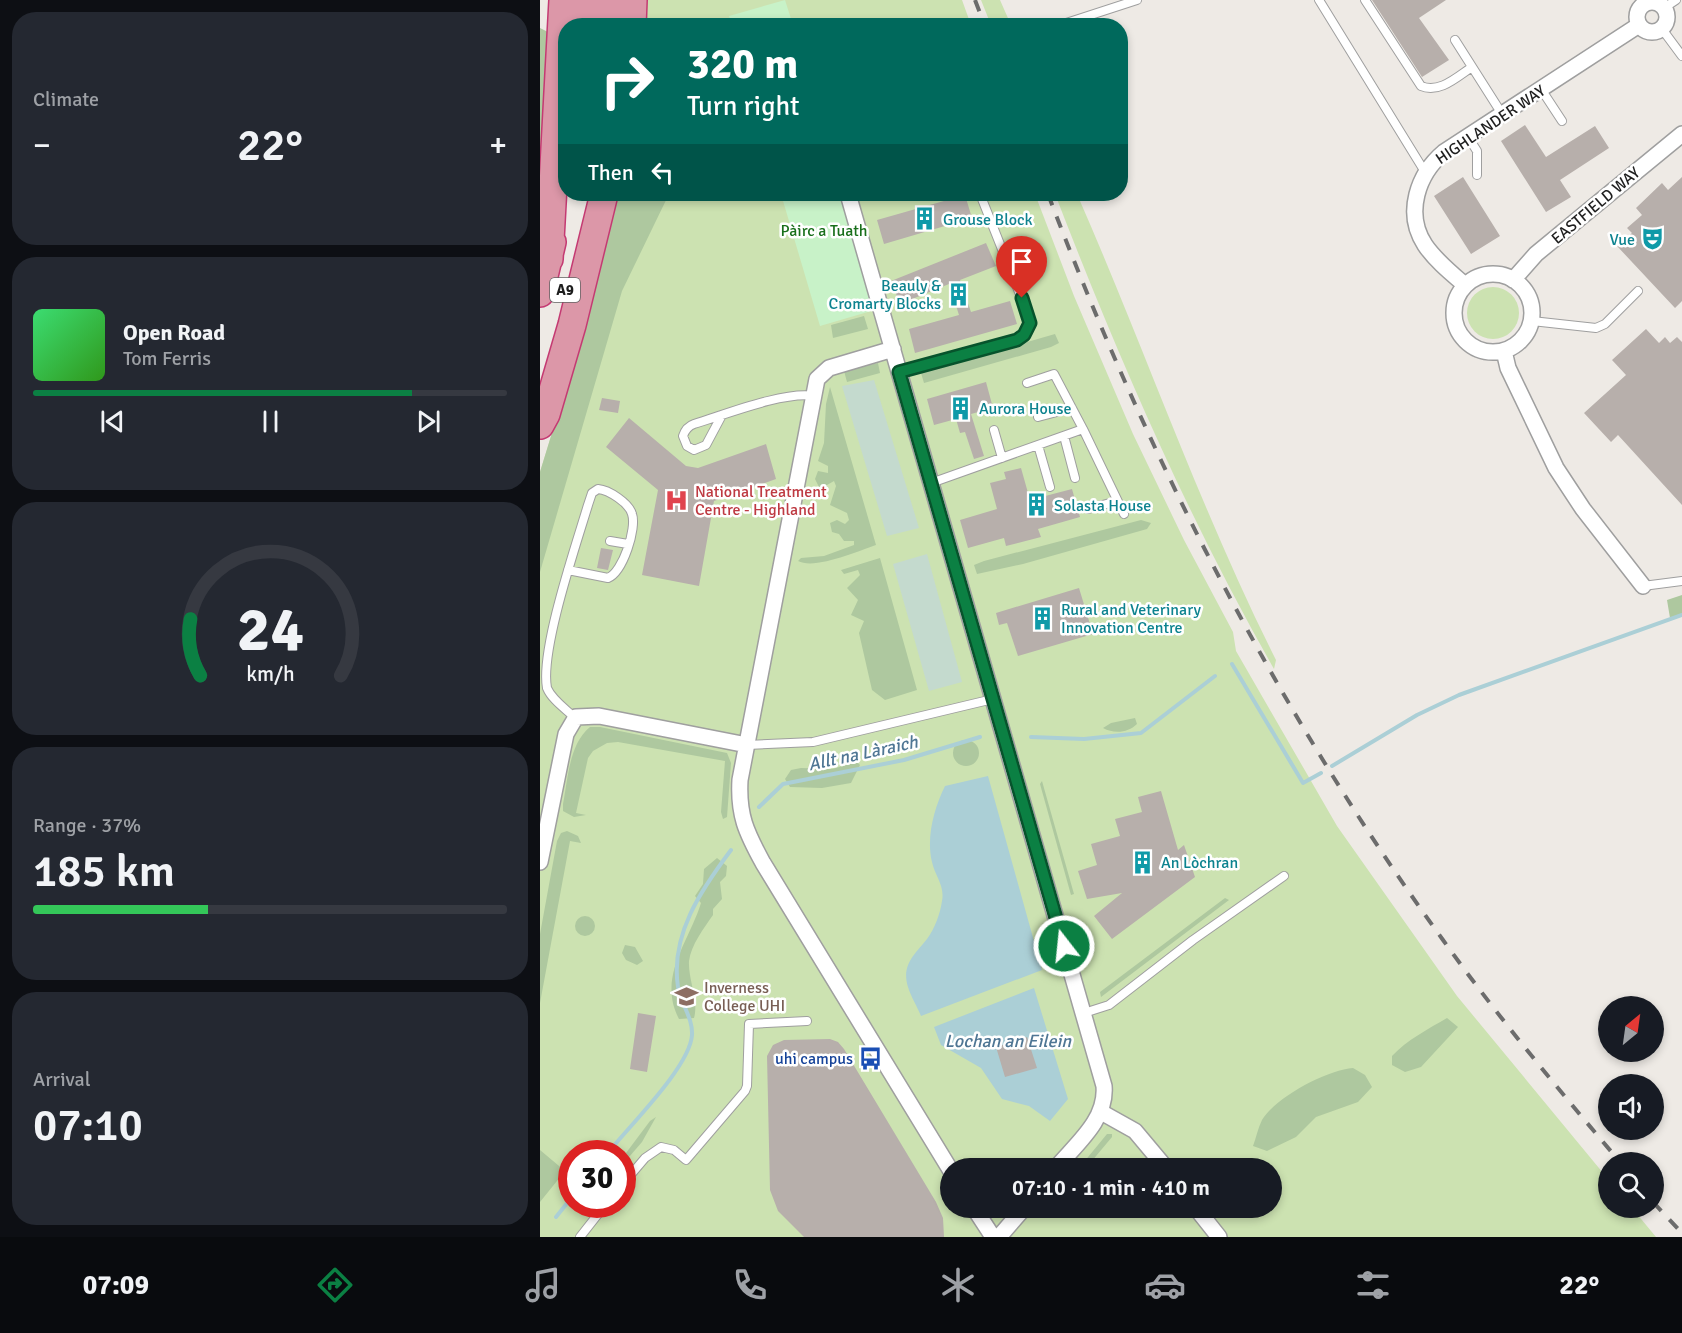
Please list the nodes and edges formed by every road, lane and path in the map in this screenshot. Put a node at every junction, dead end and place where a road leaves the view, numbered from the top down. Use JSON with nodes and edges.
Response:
{"nodes":[{"id":1,"x":563,"y":0,"type":"edge"},
{"id":2,"x":586,"y":0,"type":"edge"},
{"id":3,"x":608,"y":0,"type":"edge"},
{"id":4,"x":633,"y":0,"type":"edge"},
{"id":5,"x":1137,"y":0,"type":"edge"},
{"id":6,"x":1319,"y":0,"type":"edge"},
{"id":7,"x":1365,"y":0,"type":"edge"},
{"id":8,"x":1670,"y":4,"type":"edge"},
{"id":9,"x":562,"y":18,"type":"edge"},
{"id":10,"x":585,"y":18,"type":"edge"},
{"id":11,"x":607,"y":18,"type":"edge"},
{"id":12,"x":632,"y":18,"type":"edge"},
{"id":13,"x":1082,"y":18,"type":"edge"},
{"id":14,"x":1639,"y":25,"type":"junction"},
{"id":15,"x":1662,"y":29,"type":"junction"},
{"id":16,"x":1455,"y":40,"type":"dead end"},
{"id":17,"x":1682,"y":56,"type":"edge"},
{"id":18,"x":1472,"y":67,"type":"junction"},
{"id":19,"x":1541,"y":89,"type":"junction"},
{"id":20,"x":558,"y":92,"type":"edge"},
{"id":21,"x":1502,"y":114,"type":"junction"},
{"id":22,"x":1562,"y":121,"type":"dead end"},
{"id":23,"x":1682,"y":134,"type":"edge"},
{"id":24,"x":1468,"y":137,"type":"junction"},
{"id":25,"x":1425,"y":172,"type":"junction"},
{"id":26,"x":1477,"y":175,"type":"dead end"},
{"id":27,"x":560,"y":201,"type":"edge"},
{"id":28,"x":584,"y":201,"type":"edge"},
{"id":29,"x":602,"y":201,"type":"edge"},
{"id":30,"x":850,"y":201,"type":"edge"},
{"id":31,"x":983,"y":201,"type":"edge"},
{"id":32,"x":549,"y":259,"type":"junction"},
{"id":33,"x":1514,"y":280,"type":"junction"},
{"id":34,"x":1465,"y":285,"type":"junction"},
{"id":35,"x":1638,"y":291,"type":"dead end"},
{"id":36,"x":540,"y":293,"type":"edge"},
{"id":37,"x":1532,"y":321,"type":"junction"},
{"id":38,"x":893,"y":349,"type":"junction"},
{"id":39,"x":1504,"y":351,"type":"junction"},
{"id":40,"x":899,"y":372,"type":"junction"},
{"id":41,"x":1027,"y":383,"type":"dead end"},
{"id":42,"x":540,"y":385,"type":"edge"},
{"id":43,"x":814,"y":396,"type":"junction"},
{"id":44,"x":1072,"y":408,"type":"junction"},
{"id":45,"x":723,"y":415,"type":"junction"},
{"id":46,"x":1038,"y":417,"type":"dead end"},
{"id":47,"x":694,"y":424,"type":"junction"},
{"id":48,"x":540,"y":425,"type":"edge"},
{"id":49,"x":1083,"y":429,"type":"junction"},
{"id":50,"x":994,"y":430,"type":"dead end"},
{"id":51,"x":1064,"y":436,"type":"junction"},
{"id":52,"x":708,"y":440,"type":"junction"},
{"id":53,"x":1038,"y":446,"type":"junction"},
{"id":54,"x":1002,"y":459,"type":"junction"},
{"id":55,"x":1075,"y":478,"type":"dead end"},
{"id":56,"x":931,"y":483,"type":"junction"},
{"id":57,"x":1050,"y":487,"type":"dead end"},
{"id":58,"x":1117,"y":501,"type":"junction"},
{"id":59,"x":1088,"y":509,"type":"dead end"},
{"id":60,"x":1124,"y":514,"type":"dead end"},
{"id":61,"x":610,"y":541,"type":"dead end"},
{"id":62,"x":628,"y":544,"type":"junction"},
{"id":63,"x":568,"y":570,"type":"junction"},
{"id":64,"x":1682,"y":581,"type":"edge"},
{"id":65,"x":1643,"y":586,"type":"joint"},
{"id":66,"x":993,"y":699,"type":"junction"},
{"id":67,"x":575,"y":718,"type":"junction"},
{"id":68,"x":747,"y":745,"type":"junction"},
{"id":69,"x":540,"y":862,"type":"edge"},
{"id":70,"x":1284,"y":876,"type":"dead end"},
{"id":71,"x":1084,"y":1013,"type":"junction"},
{"id":72,"x":807,"y":1021,"type":"dead end"},
{"id":73,"x":1101,"y":1112,"type":"junction"},
{"id":74,"x":943,"y":1158,"type":"edge"},
{"id":75,"x":1064,"y":1158,"type":"edge"},
{"id":76,"x":1158,"y":1158,"type":"edge"},
{"id":77,"x":636,"y":1169,"type":"edge"},
{"id":78,"x":595,"y":1218,"type":"edge"},
{"id":79,"x":981,"y":1218,"type":"edge"},
{"id":80,"x":1015,"y":1218,"type":"edge"},
{"id":81,"x":1204,"y":1218,"type":"edge"},
{"id":82,"x":580,"y":1237,"type":"edge"},
{"id":83,"x":993,"y":1237,"type":"edge"},
{"id":84,"x":999,"y":1237,"type":"edge"},
{"id":85,"x":1219,"y":1237,"type":"edge"}],
"edges":[{"from":1,"to":9,"type":"highway","number":"A9"},
{"from":2,"to":10,"type":"highway"},
{"from":3,"to":11,"type":"highway"},
{"from":4,"to":12,"type":"highway"},
{"from":5,"to":13,"type":"lane"},
{"from":6,"to":25,"type":"lane"},
{"from":7,"to":18,"type":"lane"},
{"from":8,"to":14,"type":"street"},
{"from":8,"to":15,"type":"street"},
{"from":14,"to":15,"type":"street"},
{"from":14,"to":19,"type":"street","name":"HIGHLANDER WAY"},
{"from":15,"to":17,"type":"lane"},
{"from":16,"to":18,"type":"lane"},
{"from":18,"to":21,"type":"lane"},
{"from":19,"to":21,"type":"street","name":"HIGHLANDER WAY"},
{"from":19,"to":22,"type":"lane"},
{"from":20,"to":32,"type":"highway","number":"A9"},
{"from":21,"to":24,"type":"street","name":"HIGHLANDER WAY"},
{"from":23,"to":33,"type":"street","name":"EASTFIELD WAY"},
{"from":24,"to":25,"type":"street","name":"HIGHLANDER WAY"},
{"from":24,"to":26,"type":"lane"},
{"from":25,"to":34,"type":"street","name":"HIGHLANDER WAY"},
{"from":27,"to":32,"type":"highway","number":"A9"},
{"from":28,"to":42,"type":"highway","number":"A9"},
{"from":29,"to":48,"type":"highway","number":"A9"},
{"from":30,"to":38,"type":"street"},
{"from":31,"to":40,"type":"lane"},
{"from":32,"to":36,"type":"highway","number":"A9"},
{"from":33,"to":34,"type":"street"},
{"from":33,"to":37,"type":"street"},
{"from":34,"to":39,"type":"street"},
{"from":35,"to":37,"type":"lane"},
{"from":37,"to":39,"type":"street"},
{"from":38,"to":40,"type":"street"},
{"from":38,"to":43,"type":"street"},
{"from":39,"to":65,"type":"street"},
{"from":40,"to":56,"type":"street"},
{"from":41,"to":44,"type":"lane"},
{"from":43,"to":45,"type":"lane"},
{"from":43,"to":68,"type":"street"},
{"from":44,"to":46,"type":"lane"},
{"from":44,"to":49,"type":"lane"},
{"from":45,"to":47,"type":"lane"},
{"from":45,"to":52,"type":"lane"},
{"from":47,"to":52,"type":"lane"},
{"from":47,"to":52,"type":"lane"},
{"from":49,"to":51,"type":"lane"},
{"from":49,"to":58,"type":"lane"},
{"from":50,"to":54,"type":"lane"},
{"from":51,"to":53,"type":"lane"},
{"from":51,"to":55,"type":"lane"},
{"from":53,"to":54,"type":"lane"},
{"from":53,"to":57,"type":"lane"},
{"from":54,"to":56,"type":"lane"},
{"from":56,"to":66,"type":"street"},
{"from":58,"to":59,"type":"lane"},
{"from":58,"to":60,"type":"lane"},
{"from":61,"to":62,"type":"lane"},
{"from":62,"to":63,"type":"lane"},
{"from":62,"to":63,"type":"lane"},
{"from":63,"to":67,"type":"lane"},
{"from":64,"to":65,"type":"lane"},
{"from":66,"to":68,"type":"lane"},
{"from":66,"to":71,"type":"street"},
{"from":67,"to":68,"type":"street"},
{"from":67,"to":69,"type":"street"},
{"from":68,"to":74,"type":"street"},
{"from":70,"to":71,"type":"lane"},
{"from":71,"to":73,"type":"street"},
{"from":72,"to":77,"type":"lane"},
{"from":73,"to":75,"type":"street"},
{"from":73,"to":76,"type":"street"},
{"from":78,"to":82,"type":"lane"},
{"from":79,"to":83,"type":"street"},
{"from":80,"to":84,"type":"street"},
{"from":81,"to":85,"type":"street"}]}
